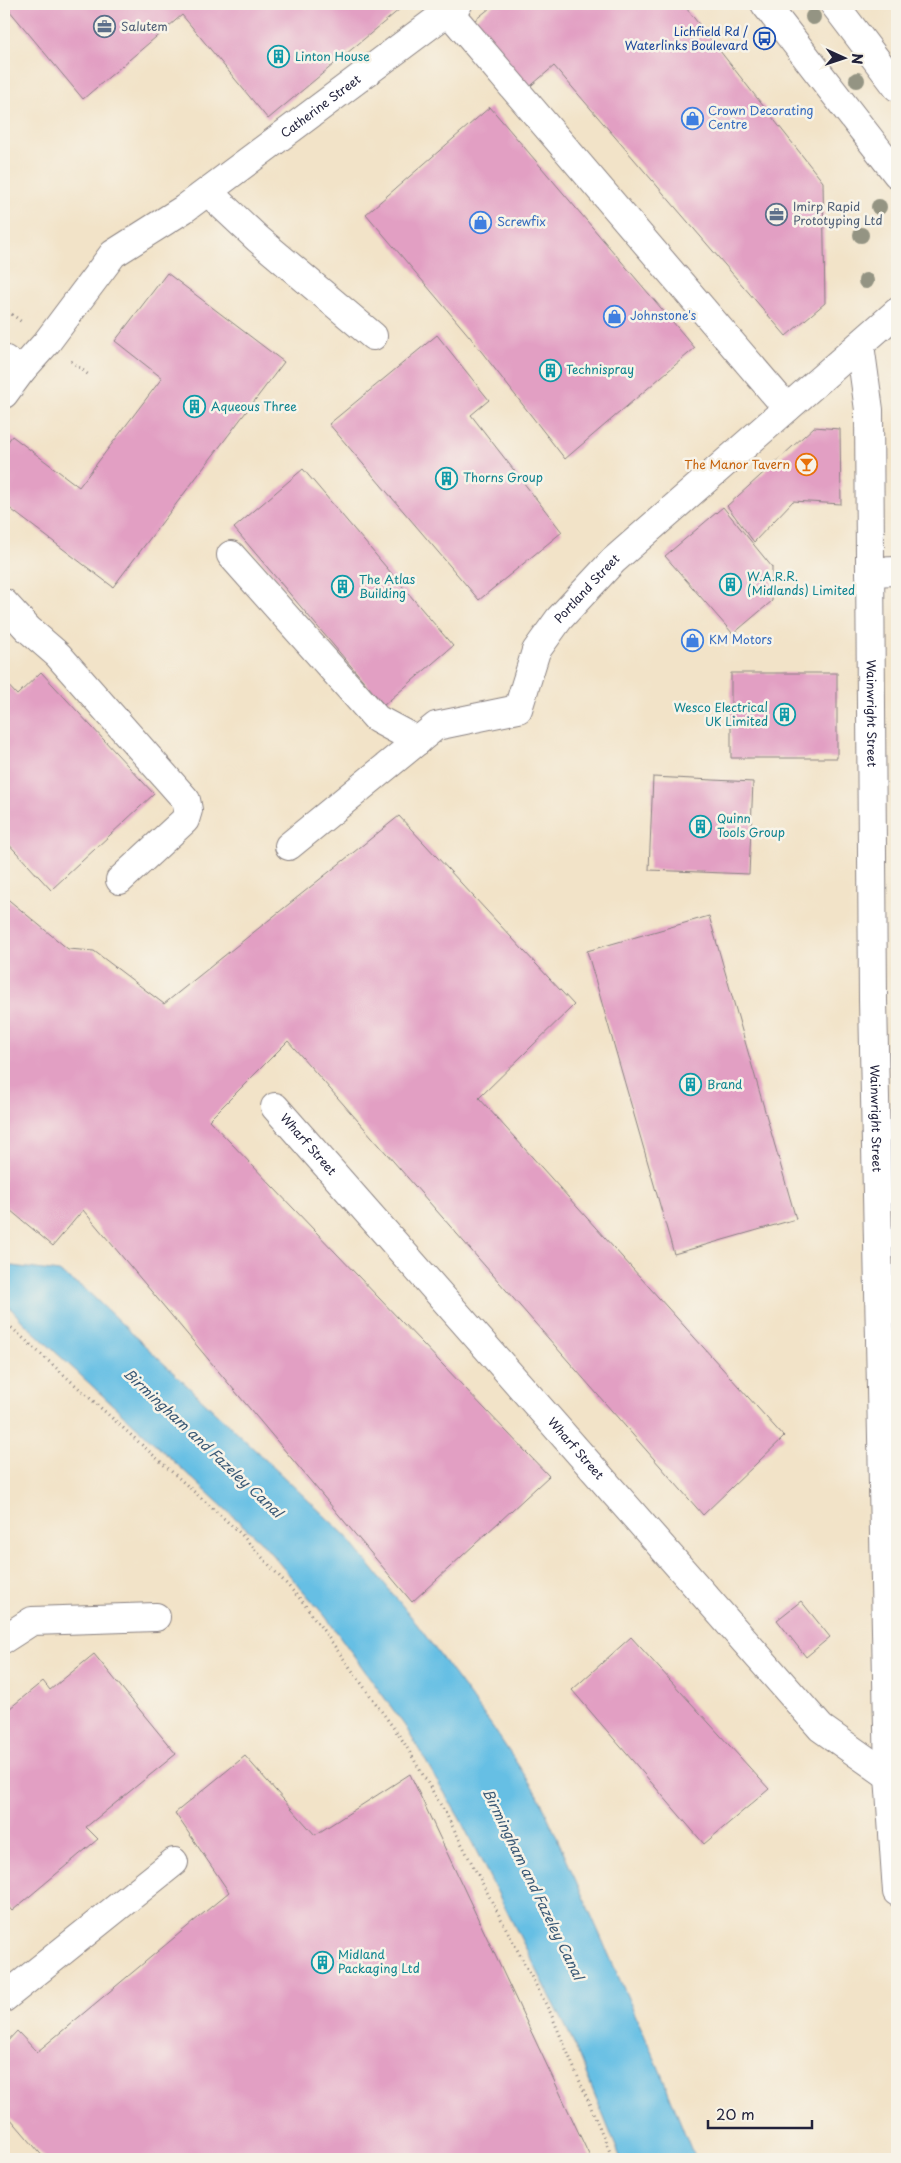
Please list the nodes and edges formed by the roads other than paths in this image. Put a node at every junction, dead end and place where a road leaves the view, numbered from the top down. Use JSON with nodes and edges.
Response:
{"nodes":[{"id":1,"x":765,"y":4,"type":"edge"},
{"id":2,"x":834,"y":4,"type":"edge"},
{"id":3,"x":453,"y":8,"type":"edge"},
{"id":4,"x":897,"y":87,"type":"edge"},
{"id":5,"x":897,"y":174,"type":"edge"},
{"id":6,"x":208,"y":192,"type":"junction"},
{"id":7,"x":897,"y":312,"type":"edge"},
{"id":8,"x":373,"y":336,"type":"dead end"},
{"id":9,"x":860,"y":345,"type":"junction"},
{"id":10,"x":12,"y":365,"type":"edge"},
{"id":11,"x":4,"y":394,"type":"edge"},
{"id":12,"x":787,"y":408,"type":"junction"},
{"id":13,"x":231,"y":555,"type":"dead end"},
{"id":14,"x":897,"y":571,"type":"edge"},
{"id":15,"x":870,"y":572,"type":"junction"},
{"id":16,"x":4,"y":603,"type":"edge"},
{"id":17,"x":418,"y":741,"type":"junction"},
{"id":18,"x":289,"y":846,"type":"dead end"},
{"id":19,"x":120,"y":880,"type":"dead end"},
{"id":20,"x":275,"y":1107,"type":"dead end"},
{"id":21,"x":156,"y":1617,"type":"dead end"},
{"id":22,"x":4,"y":1639,"type":"edge"},
{"id":23,"x":893,"y":1775,"type":"edge"},
{"id":24,"x":174,"y":1862,"type":"dead end"},
{"id":25,"x":897,"y":1892,"type":"edge"},
{"id":26,"x":4,"y":1998,"type":"edge"}],
"edges":[{"from":1,"to":5,"type":"street"},
{"from":2,"to":4,"type":"street"},
{"from":3,"to":6,"type":"street","name":"Catherine Street"},
{"from":3,"to":12,"type":"street"},
{"from":6,"to":8,"type":"street"},
{"from":6,"to":10,"type":"street","name":"Catherine Street"},
{"from":7,"to":9,"type":"street","name":"Portland Street"},
{"from":9,"to":12,"type":"street","name":"Portland Street"},
{"from":9,"to":15,"type":"street","name":"Wainwright Street"},
{"from":10,"to":11,"type":"street","name":"Catherine Street"},
{"from":12,"to":17,"type":"street","name":"Portland Street"},
{"from":13,"to":17,"type":"street"},
{"from":14,"to":15,"type":"street"},
{"from":15,"to":23,"type":"street","name":"Wainwright Street"},
{"from":16,"to":19,"type":"street"},
{"from":17,"to":18,"type":"street","name":"Portland Street"},
{"from":20,"to":23,"type":"street","name":"Wharf Street"},
{"from":21,"to":22,"type":"street"},
{"from":23,"to":25,"type":"street","name":"Wainwright Street"},
{"from":24,"to":26,"type":"street"}]}
